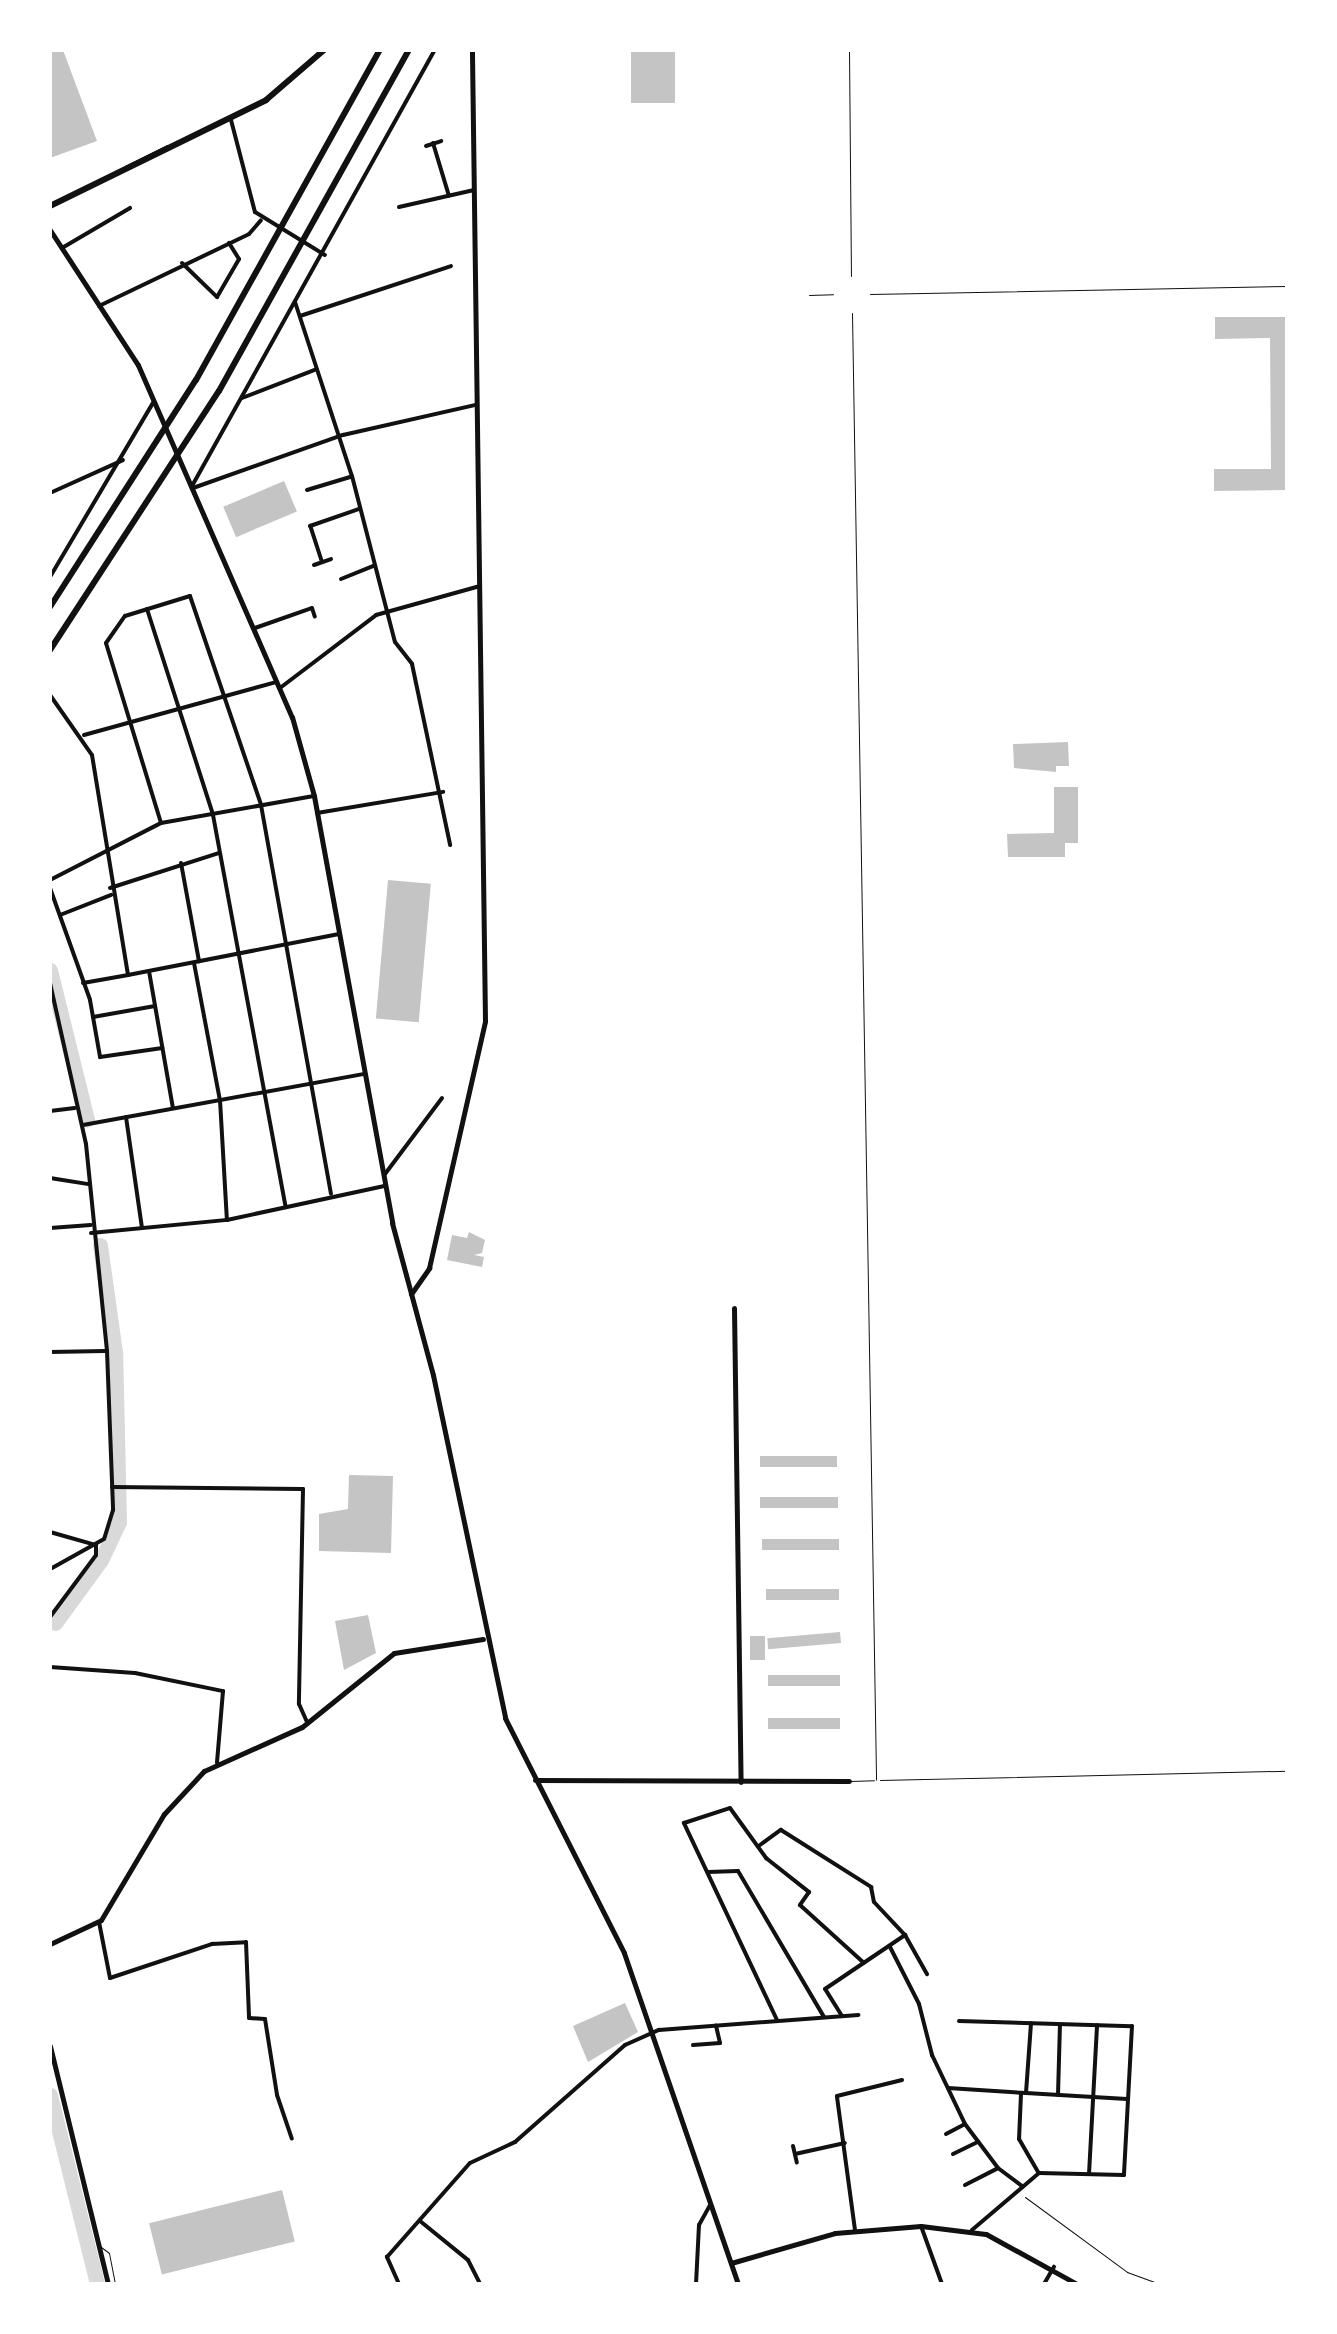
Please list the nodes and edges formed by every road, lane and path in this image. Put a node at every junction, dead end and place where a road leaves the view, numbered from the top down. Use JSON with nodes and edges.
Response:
{"nodes":[{"id":1,"x":324,"y":50,"type":"edge"},
{"id":2,"x":380,"y":50,"type":"edge"},
{"id":3,"x":410,"y":50,"type":"edge"},
{"id":4,"x":435,"y":50,"type":"edge"},
{"id":5,"x":472,"y":50,"type":"edge"},
{"id":6,"x":849,"y":50,"type":"edge"},
{"id":7,"x":231,"y":120,"type":"junction"},
{"id":8,"x":441,"y":141,"type":"dead end"},
{"id":9,"x":433,"y":143,"type":"junction"},
{"id":10,"x":426,"y":146,"type":"dead end"},
{"id":11,"x":474,"y":190,"type":"junction"},
{"id":12,"x":450,"y":196,"type":"junction"},
{"id":13,"x":50,"y":206,"type":"edge"},
{"id":14,"x":398,"y":207,"type":"dead end"},
{"id":15,"x":130,"y":208,"type":"dead end"},
{"id":16,"x":261,"y":220,"type":"junction"},
{"id":17,"x":50,"y":230,"type":"edge"},
{"id":18,"x":230,"y":243,"type":"junction"},
{"id":19,"x":62,"y":248,"type":"junction"},
{"id":20,"x":325,"y":255,"type":"junction"},
{"id":21,"x":182,"y":263,"type":"junction"},
{"id":22,"x":450,"y":266,"type":"dead end"},
{"id":23,"x":850,"y":276,"type":"dead end"},
{"id":24,"x":1287,"y":286,"type":"edge"},
{"id":25,"x":833,"y":294,"type":"dead end"},
{"id":26,"x":870,"y":294,"type":"dead end"},
{"id":27,"x":809,"y":295,"type":"dead end"},
{"id":28,"x":296,"y":302,"type":"junction"},
{"id":29,"x":99,"y":306,"type":"junction"},
{"id":30,"x":852,"y":313,"type":"dead end"},
{"id":31,"x":300,"y":316,"type":"junction"},
{"id":32,"x":317,"y":369,"type":"junction"},
{"id":33,"x":242,"y":398,"type":"junction"},
{"id":34,"x":155,"y":399,"type":"junction"},
{"id":35,"x":477,"y":405,"type":"junction"},
{"id":36,"x":339,"y":439,"type":"junction"},
{"id":37,"x":123,"y":460,"type":"junction"},
{"id":38,"x":352,"y":476,"type":"junction"},
{"id":39,"x":191,"y":484,"type":"junction"},
{"id":40,"x":307,"y":490,"type":"dead end"},
{"id":41,"x":50,"y":493,"type":"edge"},
{"id":42,"x":358,"y":508,"type":"junction"},
{"id":43,"x":331,"y":559,"type":"dead end"},
{"id":44,"x":322,"y":562,"type":"junction"},
{"id":45,"x":314,"y":565,"type":"dead end"},
{"id":46,"x":374,"y":565,"type":"junction"},
{"id":47,"x":50,"y":577,"type":"edge"},
{"id":48,"x":342,"y":579,"type":"dead end"},
{"id":49,"x":480,"y":586,"type":"junction"},
{"id":50,"x":309,"y":599,"type":"dead end"},
{"id":51,"x":50,"y":608,"type":"edge"},
{"id":52,"x":312,"y":608,"type":"junction"},
{"id":53,"x":147,"y":609,"type":"junction"},
{"id":54,"x":387,"y":611,"type":"junction"},
{"id":55,"x":315,"y":617,"type":"dead end"},
{"id":56,"x":255,"y":628,"type":"junction"},
{"id":57,"x":50,"y":650,"type":"edge"},
{"id":58,"x":279,"y":685,"type":"junction"},
{"id":59,"x":50,"y":695,"type":"edge"},
{"id":60,"x":228,"y":696,"type":"junction"},
{"id":61,"x":183,"y":708,"type":"junction"},
{"id":62,"x":132,"y":721,"type":"junction"},
{"id":63,"x":84,"y":735,"type":"junction"},
{"id":64,"x":443,"y":792,"type":"junction"},
{"id":65,"x":314,"y":796,"type":"junction"},
{"id":66,"x":261,"y":805,"type":"junction"},
{"id":67,"x":317,"y":813,"type":"junction"},
{"id":68,"x":213,"y":814,"type":"junction"},
{"id":69,"x":161,"y":823,"type":"junction"},
{"id":70,"x":450,"y":845,"type":"dead end"},
{"id":71,"x":103,"y":850,"type":"junction"},
{"id":72,"x":221,"y":853,"type":"junction"},
{"id":73,"x":181,"y":863,"type":"junction"},
{"id":74,"x":50,"y":880,"type":"edge"},
{"id":75,"x":50,"y":888,"type":"edge"},
{"id":76,"x":111,"y":892,"type":"junction"},
{"id":77,"x":60,"y":916,"type":"junction"},
{"id":78,"x":339,"y":934,"type":"junction"},
{"id":79,"x":286,"y":944,"type":"junction"},
{"id":80,"x":240,"y":953,"type":"junction"},
{"id":81,"x":197,"y":962,"type":"junction"},
{"id":82,"x":148,"y":971,"type":"junction"},
{"id":83,"x":128,"y":975,"type":"junction"},
{"id":84,"x":50,"y":983,"type":"edge"},
{"id":85,"x":83,"y":983,"type":"junction"},
{"id":86,"x":155,"y":1006,"type":"junction"},
{"id":87,"x":92,"y":1018,"type":"junction"},
{"id":88,"x":162,"y":1048,"type":"junction"},
{"id":89,"x":364,"y":1074,"type":"junction"},
{"id":90,"x":311,"y":1084,"type":"junction"},
{"id":91,"x":266,"y":1093,"type":"junction"},
{"id":92,"x":442,"y":1098,"type":"dead end"},
{"id":93,"x":220,"y":1100,"type":"junction"},
{"id":94,"x":77,"y":1108,"type":"junction"},
{"id":95,"x":172,"y":1108,"type":"junction"},
{"id":96,"x":50,"y":1112,"type":"edge"},
{"id":97,"x":126,"y":1116,"type":"junction"},
{"id":98,"x":82,"y":1125,"type":"junction"},
{"id":99,"x":382,"y":1175,"type":"junction"},
{"id":100,"x":50,"y":1178,"type":"edge"},
{"id":101,"x":89,"y":1184,"type":"junction"},
{"id":102,"x":384,"y":1186,"type":"junction"},
{"id":103,"x":331,"y":1194,"type":"junction"},
{"id":104,"x":286,"y":1207,"type":"junction"},
{"id":105,"x":226,"y":1220,"type":"junction"},
{"id":106,"x":91,"y":1226,"type":"junction"},
{"id":107,"x":50,"y":1228,"type":"edge"},
{"id":108,"x":142,"y":1228,"type":"junction"},
{"id":109,"x":91,"y":1233,"type":"junction"},
{"id":110,"x":411,"y":1294,"type":"junction"},
{"id":111,"x":734,"y":1308,"type":"dead end"},
{"id":112,"x":107,"y":1351,"type":"junction"},
{"id":113,"x":50,"y":1352,"type":"edge"},
{"id":114,"x":116,"y":1487,"type":"junction"},
{"id":115,"x":50,"y":1532,"type":"edge"},
{"id":116,"x":96,"y":1545,"type":"junction"},
{"id":117,"x":50,"y":1570,"type":"edge"},
{"id":118,"x":50,"y":1617,"type":"edge"},
{"id":119,"x":483,"y":1639,"type":"junction"},
{"id":120,"x":50,"y":1667,"type":"edge"},
{"id":121,"x":307,"y":1724,"type":"junction"},
{"id":122,"x":217,"y":1763,"type":"junction"},
{"id":123,"x":1287,"y":1770,"type":"edge"},
{"id":124,"x":534,"y":1780,"type":"junction"},
{"id":125,"x":876,"y":1780,"type":"junction"},
{"id":126,"x":848,"y":1781,"type":"joint"},
{"id":127,"x":740,"y":1782,"type":"junction"},
{"id":128,"x":760,"y":1846,"type":"junction"},
{"id":129,"x":707,"y":1872,"type":"junction"},
{"id":130,"x":99,"y":1922,"type":"junction"},
{"id":131,"x":905,"y":1935,"type":"junction"},
{"id":132,"x":50,"y":1944,"type":"edge"},
{"id":133,"x":890,"y":1948,"type":"junction"},
{"id":134,"x":864,"y":1963,"type":"junction"},
{"id":135,"x":927,"y":1974,"type":"dead end"},
{"id":136,"x":858,"y":2015,"type":"dead end"},
{"id":137,"x":842,"y":2016,"type":"junction"},
{"id":138,"x":824,"y":2017,"type":"junction"},
{"id":139,"x":777,"y":2020,"type":"junction"},
{"id":140,"x":959,"y":2021,"type":"dead end"},
{"id":141,"x":1030,"y":2023,"type":"junction"},
{"id":142,"x":1060,"y":2024,"type":"junction"},
{"id":143,"x":1097,"y":2024,"type":"junction"},
{"id":144,"x":716,"y":2025,"type":"junction"},
{"id":145,"x":652,"y":2033,"type":"junction"},
{"id":146,"x":50,"y":2046,"type":"edge"},
{"id":147,"x":693,"y":2046,"type":"dead end"},
{"id":148,"x":902,"y":2080,"type":"dead end"},
{"id":149,"x":948,"y":2088,"type":"junction"},
{"id":150,"x":1024,"y":2093,"type":"junction"},
{"id":151,"x":1058,"y":2095,"type":"junction"},
{"id":152,"x":1093,"y":2097,"type":"junction"},
{"id":153,"x":1128,"y":2099,"type":"junction"},
{"id":154,"x":965,"y":2124,"type":"junction"},
{"id":155,"x":946,"y":2134,"type":"dead end"},
{"id":156,"x":292,"y":2139,"type":"dead end"},
{"id":157,"x":845,"y":2142,"type":"junction"},
{"id":158,"x":978,"y":2142,"type":"junction"},
{"id":159,"x":793,"y":2146,"type":"dead end"},
{"id":160,"x":795,"y":2154,"type":"junction"},
{"id":161,"x":953,"y":2154,"type":"dead end"},
{"id":162,"x":796,"y":2163,"type":"dead end"},
{"id":163,"x":998,"y":2168,"type":"junction"},
{"id":164,"x":1039,"y":2173,"type":"junction"},
{"id":165,"x":1089,"y":2174,"type":"junction"},
{"id":166,"x":965,"y":2185,"type":"dead end"},
{"id":167,"x":1021,"y":2190,"type":"junction"},
{"id":168,"x":710,"y":2205,"type":"junction"},
{"id":169,"x":420,"y":2221,"type":"junction"},
{"id":170,"x":921,"y":2226,"type":"junction"},
{"id":171,"x":855,"y":2230,"type":"junction"},
{"id":172,"x":972,"y":2230,"type":"junction"},
{"id":173,"x":731,"y":2262,"type":"junction"},
{"id":174,"x":1054,"y":2267,"type":"junction"},
{"id":175,"x":736,"y":2283,"type":"edge"},
{"id":176,"x":112,"y":2284,"type":"edge"},
{"id":177,"x":399,"y":2284,"type":"edge"},
{"id":178,"x":480,"y":2284,"type":"edge"},
{"id":179,"x":696,"y":2284,"type":"edge"},
{"id":180,"x":942,"y":2284,"type":"edge"},
{"id":181,"x":1044,"y":2284,"type":"edge"},
{"id":182,"x":1077,"y":2284,"type":"edge"},
{"id":183,"x":1160,"y":2284,"type":"edge"}],
"edges":[{"from":1,"to":7,"type":"main road"},
{"from":2,"to":51,"type":"main road"},
{"from":3,"to":57,"type":"main road"},
{"from":4,"to":20,"type":"street"},
{"from":5,"to":11,"type":"street"},
{"from":6,"to":23,"type":"lane"},
{"from":7,"to":13,"type":"main road"},
{"from":7,"to":16,"type":"street"},
{"from":8,"to":9,"type":"street"},
{"from":9,"to":10,"type":"street"},
{"from":9,"to":12,"type":"street"},
{"from":11,"to":12,"type":"street"},
{"from":11,"to":35,"type":"street"},
{"from":12,"to":14,"type":"street"},
{"from":15,"to":19,"type":"street"},
{"from":16,"to":18,"type":"street"},
{"from":16,"to":20,"type":"street"},
{"from":17,"to":19,"type":"street"},
{"from":18,"to":21,"type":"street"},
{"from":18,"to":21,"type":"street"},
{"from":19,"to":29,"type":"street"},
{"from":20,"to":28,"type":"street"},
{"from":21,"to":29,"type":"street"},
{"from":22,"to":31,"type":"street"},
{"from":24,"to":26,"type":"lane"},
{"from":25,"to":27,"type":"lane"},
{"from":28,"to":31,"type":"street"},
{"from":28,"to":33,"type":"street"},
{"from":29,"to":34,"type":"street"},
{"from":30,"to":125,"type":"lane"},
{"from":31,"to":32,"type":"street"},
{"from":32,"to":33,"type":"street"},
{"from":32,"to":36,"type":"street"},
{"from":33,"to":39,"type":"street"},
{"from":34,"to":37,"type":"street"},
{"from":34,"to":39,"type":"street"},
{"from":35,"to":36,"type":"street"},
{"from":35,"to":49,"type":"street"},
{"from":36,"to":38,"type":"street"},
{"from":36,"to":39,"type":"street"},
{"from":37,"to":41,"type":"street"},
{"from":37,"to":47,"type":"street"},
{"from":38,"to":40,"type":"street"},
{"from":38,"to":42,"type":"street"},
{"from":39,"to":56,"type":"street"},
{"from":42,"to":44,"type":"street"},
{"from":42,"to":46,"type":"street"},
{"from":43,"to":44,"type":"street"},
{"from":44,"to":45,"type":"street"},
{"from":46,"to":48,"type":"street"},
{"from":46,"to":54,"type":"street"},
{"from":49,"to":54,"type":"street"},
{"from":49,"to":110,"type":"street"},
{"from":50,"to":52,"type":"street"},
{"from":52,"to":55,"type":"street"},
{"from":52,"to":56,"type":"street"},
{"from":53,"to":60,"type":"street"},
{"from":53,"to":61,"type":"street"},
{"from":53,"to":62,"type":"street"},
{"from":54,"to":58,"type":"street"},
{"from":54,"to":64,"type":"street"},
{"from":56,"to":58,"type":"street"},
{"from":58,"to":60,"type":"street"},
{"from":58,"to":65,"type":"street"},
{"from":59,"to":63,"type":"street"},
{"from":60,"to":61,"type":"street"},
{"from":60,"to":66,"type":"street"},
{"from":61,"to":62,"type":"street"},
{"from":61,"to":68,"type":"street"},
{"from":62,"to":63,"type":"street"},
{"from":62,"to":69,"type":"street"},
{"from":63,"to":71,"type":"street"},
{"from":64,"to":67,"type":"street"},
{"from":64,"to":70,"type":"street"},
{"from":65,"to":66,"type":"street"},
{"from":65,"to":67,"type":"street"},
{"from":66,"to":68,"type":"street"},
{"from":66,"to":79,"type":"street"},
{"from":67,"to":78,"type":"street"},
{"from":68,"to":69,"type":"street"},
{"from":68,"to":72,"type":"street"},
{"from":69,"to":71,"type":"street"},
{"from":71,"to":74,"type":"street"},
{"from":71,"to":76,"type":"street"},
{"from":72,"to":73,"type":"street"},
{"from":72,"to":80,"type":"street"},
{"from":73,"to":76,"type":"street"},
{"from":73,"to":81,"type":"street"},
{"from":75,"to":77,"type":"street"},
{"from":76,"to":77,"type":"street"},
{"from":76,"to":83,"type":"street"},
{"from":77,"to":85,"type":"street"},
{"from":78,"to":79,"type":"street"},
{"from":78,"to":89,"type":"street"},
{"from":79,"to":80,"type":"street"},
{"from":79,"to":90,"type":"street"},
{"from":80,"to":81,"type":"street"},
{"from":80,"to":91,"type":"street"},
{"from":81,"to":82,"type":"street"},
{"from":81,"to":93,"type":"street"},
{"from":82,"to":83,"type":"street"},
{"from":82,"to":86,"type":"street"},
{"from":83,"to":85,"type":"street"},
{"from":84,"to":94,"type":"street"},
{"from":85,"to":87,"type":"street"},
{"from":86,"to":87,"type":"street"},
{"from":86,"to":88,"type":"street"},
{"from":87,"to":88,"type":"street"},
{"from":88,"to":95,"type":"street"},
{"from":89,"to":90,"type":"street"},
{"from":89,"to":99,"type":"street"},
{"from":90,"to":91,"type":"street"},
{"from":90,"to":103,"type":"street"},
{"from":91,"to":93,"type":"street"},
{"from":91,"to":104,"type":"street"},
{"from":92,"to":99,"type":"street"},
{"from":93,"to":95,"type":"street"},
{"from":93,"to":105,"type":"street"},
{"from":94,"to":96,"type":"street"},
{"from":94,"to":98,"type":"street"},
{"from":95,"to":97,"type":"street"},
{"from":97,"to":98,"type":"street"},
{"from":97,"to":108,"type":"street"},
{"from":98,"to":101,"type":"street"},
{"from":99,"to":102,"type":"street"},
{"from":100,"to":101,"type":"street"},
{"from":101,"to":106,"type":"street"},
{"from":102,"to":103,"type":"street"},
{"from":102,"to":110,"type":"street"},
{"from":103,"to":104,"type":"street"},
{"from":104,"to":105,"type":"street"},
{"from":105,"to":108,"type":"street"},
{"from":106,"to":107,"type":"street"},
{"from":106,"to":109,"type":"street"},
{"from":108,"to":109,"type":"street"},
{"from":109,"to":112,"type":"street"},
{"from":110,"to":119,"type":"street"},
{"from":111,"to":127,"type":"street"},
{"from":112,"to":113,"type":"street"},
{"from":112,"to":114,"type":"street"},
{"from":114,"to":116,"type":"street"},
{"from":114,"to":121,"type":"street"},
{"from":115,"to":116,"type":"street"},
{"from":116,"to":117,"type":"street"},
{"from":116,"to":118,"type":"street"},
{"from":119,"to":121,"type":"street"},
{"from":119,"to":124,"type":"street"},
{"from":120,"to":122,"type":"street"},
{"from":121,"to":122,"type":"street"},
{"from":122,"to":130,"type":"street"},
{"from":123,"to":125,"type":"lane"},
{"from":124,"to":127,"type":"street"},
{"from":124,"to":145,"type":"street"},
{"from":125,"to":126,"type":"lane"},
{"from":126,"to":127,"type":"street"},
{"from":128,"to":129,"type":"street"},
{"from":128,"to":131,"type":"street"},
{"from":128,"to":134,"type":"street"},
{"from":129,"to":138,"type":"street"},
{"from":129,"to":139,"type":"street"},
{"from":130,"to":132,"type":"street"},
{"from":130,"to":156,"type":"street"},
{"from":131,"to":133,"type":"street"},
{"from":131,"to":135,"type":"street"},
{"from":133,"to":134,"type":"street"},
{"from":133,"to":149,"type":"street"},
{"from":134,"to":137,"type":"street"},
{"from":136,"to":137,"type":"street"},
{"from":137,"to":138,"type":"street"},
{"from":138,"to":139,"type":"street"},
{"from":139,"to":144,"type":"street"},
{"from":140,"to":141,"type":"street"},
{"from":141,"to":142,"type":"street"},
{"from":141,"to":150,"type":"street"},
{"from":142,"to":143,"type":"street"},
{"from":142,"to":151,"type":"street"},
{"from":143,"to":152,"type":"street"},
{"from":143,"to":153,"type":"street"},
{"from":144,"to":145,"type":"street"},
{"from":144,"to":147,"type":"street"},
{"from":145,"to":168,"type":"street"},
{"from":145,"to":169,"type":"street"},
{"from":146,"to":176,"type":"street"},
{"from":148,"to":157,"type":"street"},
{"from":149,"to":150,"type":"street"},
{"from":149,"to":154,"type":"street"},
{"from":150,"to":151,"type":"street"},
{"from":150,"to":164,"type":"street"},
{"from":151,"to":152,"type":"street"},
{"from":152,"to":153,"type":"street"},
{"from":152,"to":165,"type":"street"},
{"from":153,"to":165,"type":"street"},
{"from":154,"to":155,"type":"street"},
{"from":154,"to":158,"type":"street"},
{"from":157,"to":160,"type":"street"},
{"from":157,"to":171,"type":"street"},
{"from":158,"to":161,"type":"street"},
{"from":158,"to":163,"type":"street"},
{"from":159,"to":160,"type":"street"},
{"from":160,"to":162,"type":"street"},
{"from":163,"to":166,"type":"street"},
{"from":163,"to":167,"type":"street"},
{"from":164,"to":165,"type":"street"},
{"from":164,"to":167,"type":"street"},
{"from":167,"to":172,"type":"street"},
{"from":167,"to":183,"type":"path"},
{"from":168,"to":173,"type":"street"},
{"from":168,"to":179,"type":"street"},
{"from":169,"to":177,"type":"street"},
{"from":169,"to":178,"type":"street"},
{"from":170,"to":171,"type":"street"},
{"from":170,"to":172,"type":"street"},
{"from":170,"to":180,"type":"street"},
{"from":171,"to":173,"type":"street"},
{"from":172,"to":174,"type":"street"},
{"from":173,"to":175,"type":"street"},
{"from":174,"to":181,"type":"street"},
{"from":174,"to":182,"type":"street"}]}
